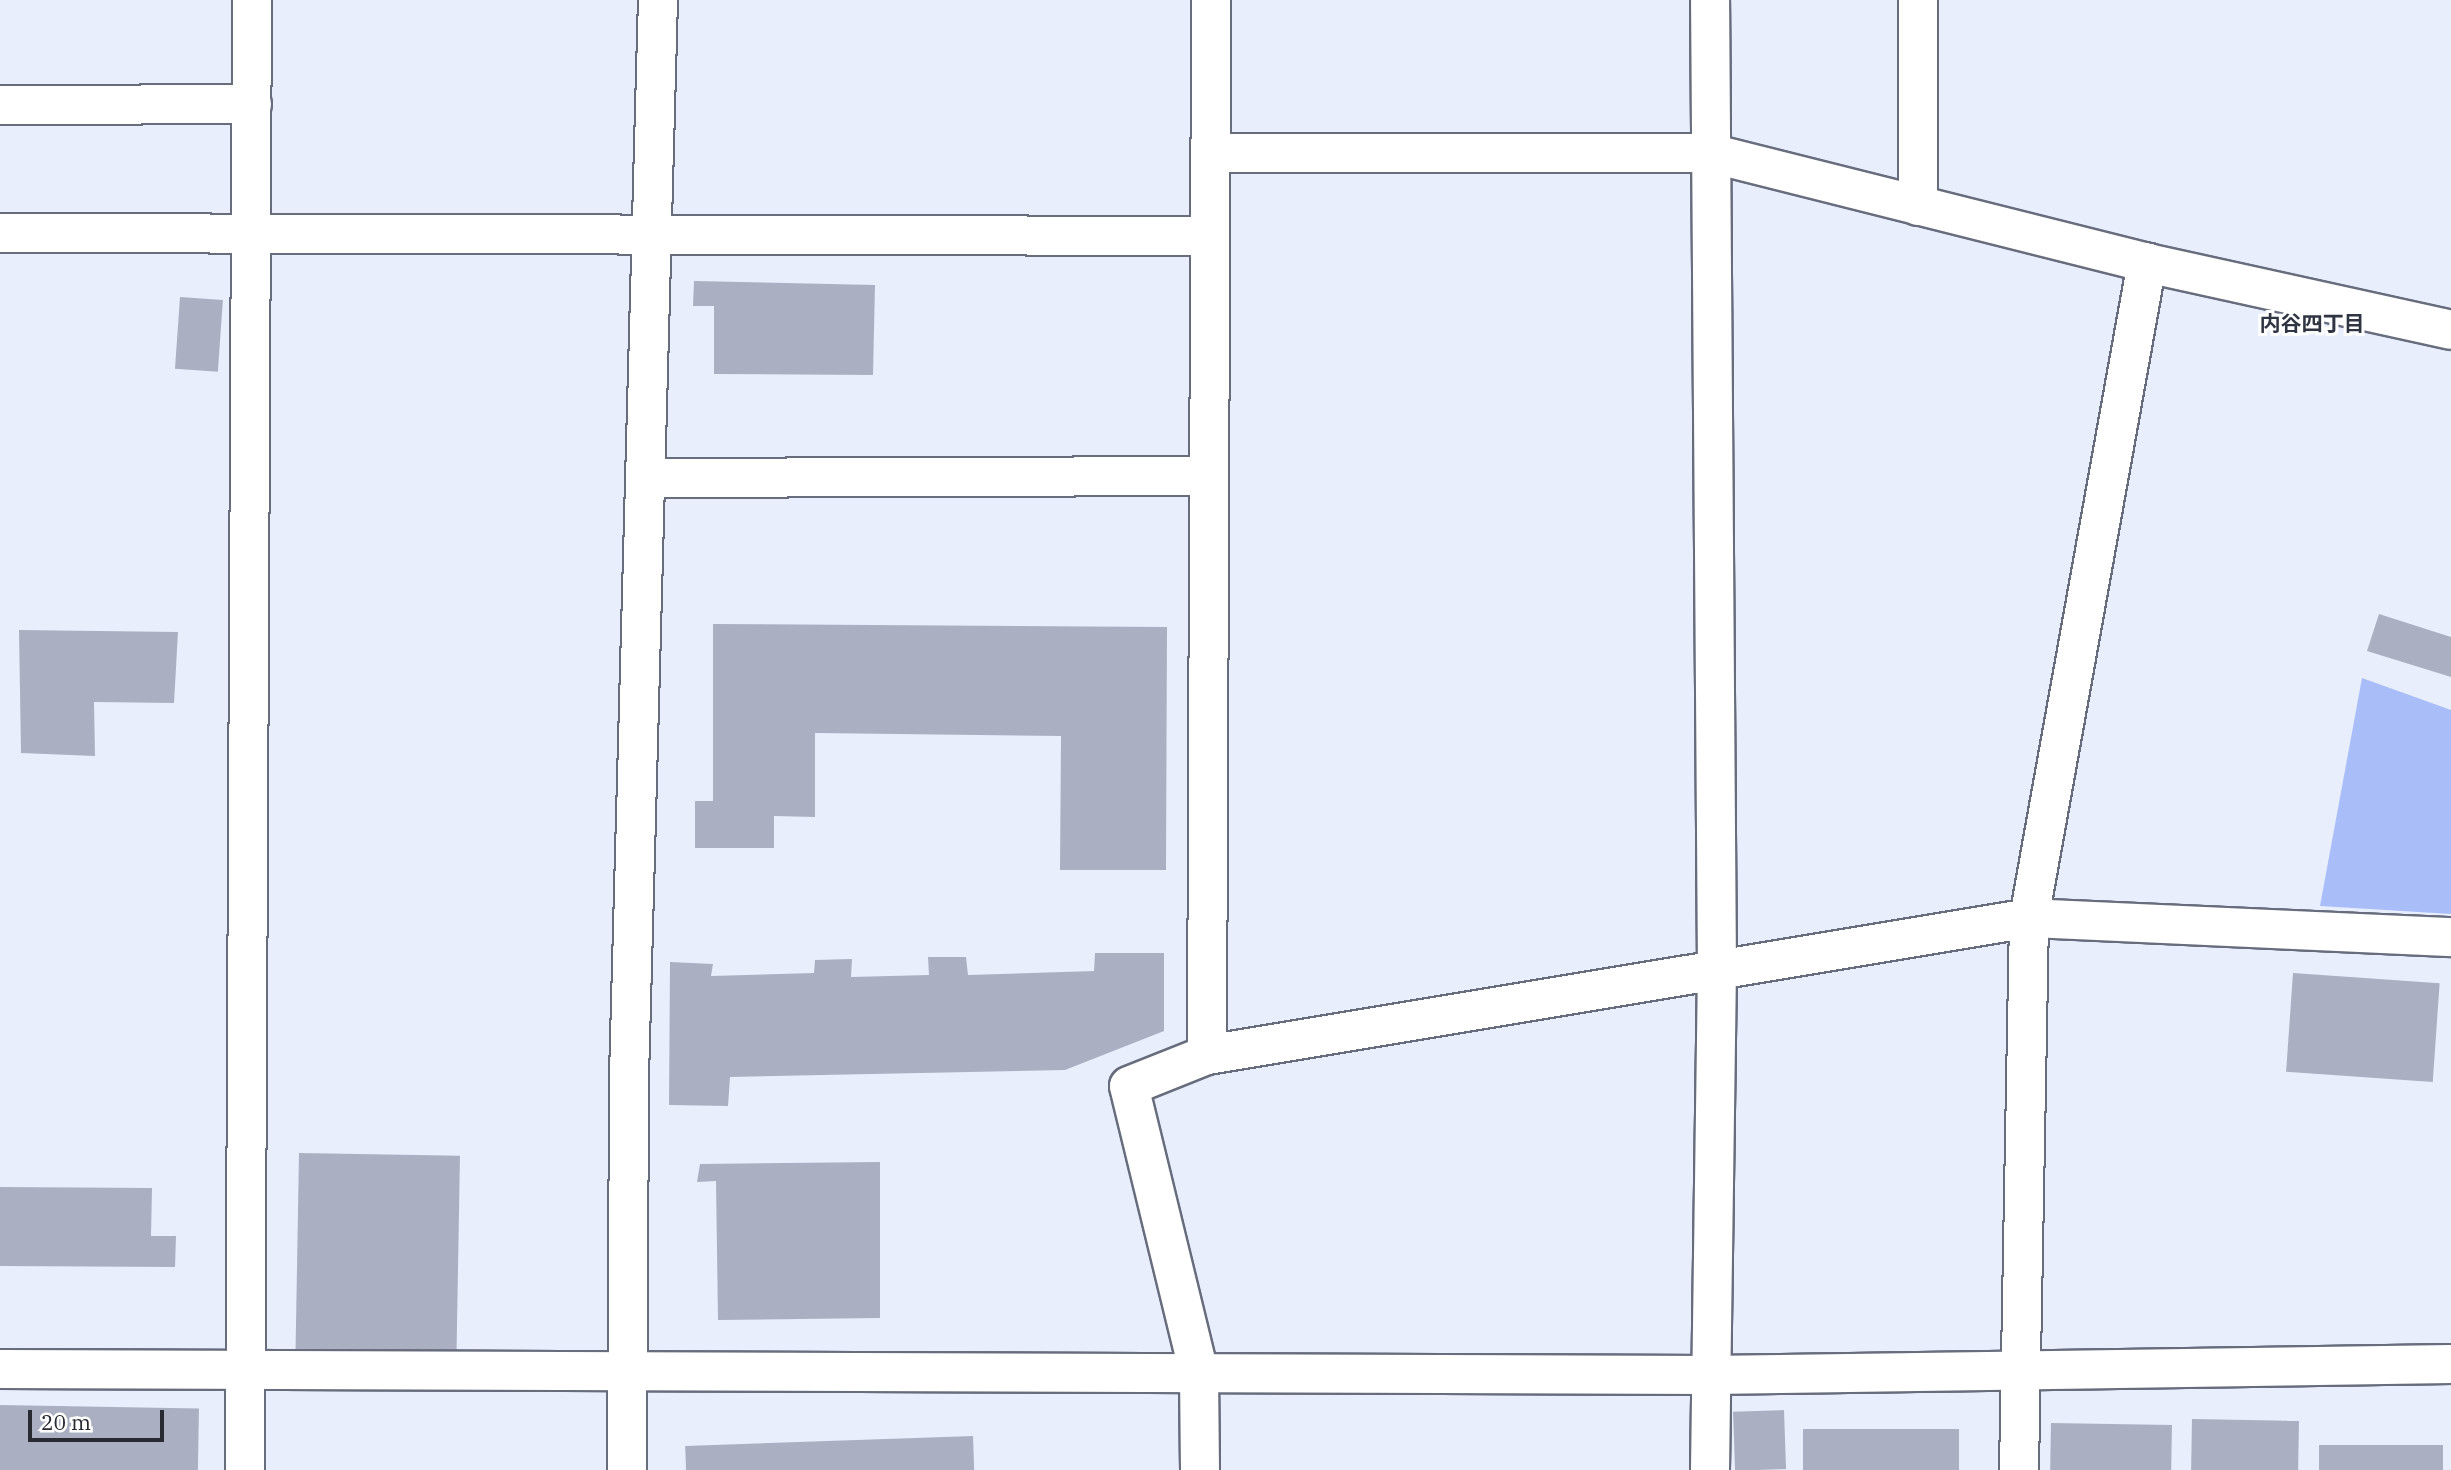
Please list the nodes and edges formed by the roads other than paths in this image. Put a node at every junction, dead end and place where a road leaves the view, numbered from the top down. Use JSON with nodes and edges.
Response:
{"nodes":[{"id":1,"x":252,"y":0,"type":"edge"},
{"id":2,"x":658,"y":0,"type":"edge"},
{"id":3,"x":1211,"y":0,"type":"edge"},
{"id":4,"x":1710,"y":0,"type":"edge"},
{"id":5,"x":1918,"y":0,"type":"edge"},
{"id":6,"x":252,"y":104,"type":"junction"},
{"id":7,"x":0,"y":105,"type":"edge"},
{"id":8,"x":1210,"y":153,"type":"junction"},
{"id":9,"x":1710,"y":153,"type":"junction"},
{"id":10,"x":1918,"y":206,"type":"junction"},
{"id":11,"x":0,"y":233,"type":"edge"},
{"id":12,"x":251,"y":234,"type":"junction"},
{"id":13,"x":651,"y":235,"type":"junction"},
{"id":14,"x":1210,"y":236,"type":"junction"},
{"id":15,"x":2147,"y":264,"type":"junction"},
{"id":16,"x":2451,"y":330,"type":"edge"},
{"id":17,"x":1209,"y":476,"type":"junction"},
{"id":18,"x":645,"y":478,"type":"junction"},
{"id":19,"x":2029,"y":919,"type":"junction"},
{"id":20,"x":2451,"y":937,"type":"edge"},
{"id":21,"x":1717,"y":970,"type":"junction"},
{"id":22,"x":1207,"y":1055,"type":"junction"},
{"id":23,"x":2451,"y":1364,"type":"edge"},
{"id":24,"x":0,"y":1369,"type":"edge"},
{"id":25,"x":245,"y":1370,"type":"junction"},
{"id":26,"x":2018,"y":1370,"type":"junction"},
{"id":27,"x":627,"y":1372,"type":"junction"},
{"id":28,"x":1199,"y":1373,"type":"junction"},
{"id":29,"x":1711,"y":1375,"type":"junction"},
{"id":30,"x":245,"y":1470,"type":"edge"},
{"id":31,"x":627,"y":1470,"type":"edge"},
{"id":32,"x":1200,"y":1470,"type":"edge"},
{"id":33,"x":1710,"y":1470,"type":"edge"},
{"id":34,"x":2019,"y":1470,"type":"edge"}],
"edges":[{"from":1,"to":6,"type":"street"},
{"from":2,"to":13,"type":"street"},
{"from":3,"to":8,"type":"street"},
{"from":4,"to":9,"type":"street"},
{"from":5,"to":10,"type":"street"},
{"from":6,"to":7,"type":"street"},
{"from":6,"to":12,"type":"street"},
{"from":8,"to":9,"type":"street"},
{"from":8,"to":14,"type":"street"},
{"from":9,"to":10,"type":"street"},
{"from":9,"to":21,"type":"street"},
{"from":10,"to":15,"type":"street"},
{"from":11,"to":12,"type":"street"},
{"from":12,"to":13,"type":"street"},
{"from":12,"to":25,"type":"street"},
{"from":13,"to":14,"type":"street"},
{"from":13,"to":18,"type":"street"},
{"from":14,"to":17,"type":"street"},
{"from":15,"to":16,"type":"street"},
{"from":15,"to":19,"type":"street"},
{"from":17,"to":18,"type":"street"},
{"from":17,"to":22,"type":"street"},
{"from":18,"to":27,"type":"street"},
{"from":19,"to":20,"type":"street"},
{"from":19,"to":21,"type":"street"},
{"from":19,"to":26,"type":"street"},
{"from":21,"to":22,"type":"street"},
{"from":21,"to":29,"type":"street"},
{"from":22,"to":28,"type":"street"},
{"from":23,"to":26,"type":"street"},
{"from":24,"to":25,"type":"street"},
{"from":25,"to":27,"type":"street"},
{"from":25,"to":30,"type":"street"},
{"from":26,"to":29,"type":"street"},
{"from":26,"to":34,"type":"street"},
{"from":27,"to":28,"type":"street"},
{"from":27,"to":31,"type":"street"},
{"from":28,"to":29,"type":"street"},
{"from":28,"to":32,"type":"street"},
{"from":29,"to":33,"type":"street"}]}
